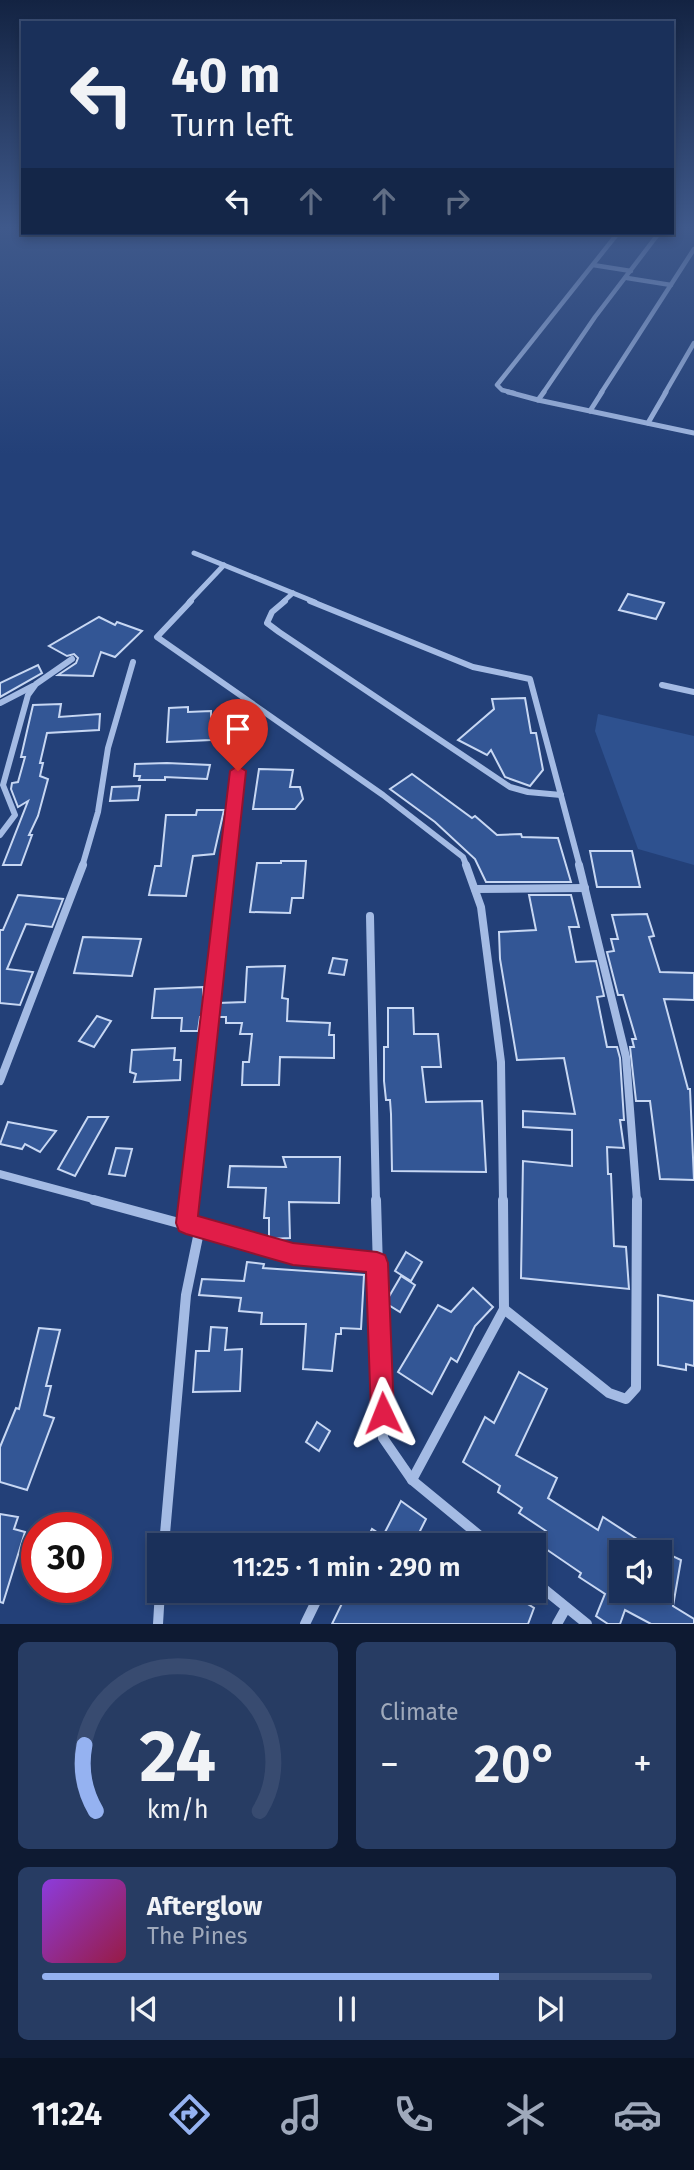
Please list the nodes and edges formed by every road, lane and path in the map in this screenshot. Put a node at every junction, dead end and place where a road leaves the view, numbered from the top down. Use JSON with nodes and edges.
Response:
{"nodes":[{"id":1,"x":563,"y":303,"type":"edge"},
{"id":2,"x":607,"y":303,"type":"edge"},
{"id":3,"x":660,"y":303,"type":"edge"},
{"id":4,"x":694,"y":343,"type":"edge"},
{"id":5,"x":538,"y":400,"type":"junction"},
{"id":6,"x":590,"y":411,"type":"junction"},
{"id":7,"x":648,"y":423,"type":"junction"},
{"id":8,"x":694,"y":433,"type":"edge"},
{"id":9,"x":194,"y":553,"type":"dead end"},
{"id":10,"x":224,"y":565,"type":"junction"},
{"id":11,"x":293,"y":593,"type":"junction"},
{"id":12,"x":72,"y":659,"type":"dead end"},
{"id":13,"x":133,"y":662,"type":"dead end"},
{"id":14,"x":36,"y":684,"type":"junction"},
{"id":15,"x":662,"y":685,"type":"dead end"},
{"id":16,"x":694,"y":692,"type":"edge"},
{"id":17,"x":0,"y":703,"type":"edge"},
{"id":18,"x":238,"y":771,"type":"dead end"},
{"id":19,"x":561,"y":796,"type":"junction"},
{"id":20,"x":0,"y":835,"type":"edge"},
{"id":21,"x":585,"y":888,"type":"junction"},
{"id":22,"x":475,"y":889,"type":"junction"},
{"id":23,"x":370,"y":916,"type":"dead end"},
{"id":24,"x":0,"y":1081,"type":"edge"},
{"id":25,"x":0,"y":1174,"type":"edge"},
{"id":26,"x":186,"y":1223,"type":"junction"},
{"id":27,"x":200,"y":1227,"type":"junction"},
{"id":28,"x":377,"y":1263,"type":"junction"},
{"id":29,"x":504,"y":1309,"type":"junction"},
{"id":30,"x":412,"y":1480,"type":"junction"},
{"id":31,"x":165,"y":1533,"type":"edge"},
{"id":32,"x":476,"y":1533,"type":"edge"},
{"id":33,"x":546,"y":1591,"type":"edge"},
{"id":34,"x":159,"y":1603,"type":"edge"},
{"id":35,"x":315,"y":1603,"type":"edge"},
{"id":36,"x":566,"y":1608,"type":"junction"},
{"id":37,"x":158,"y":1624,"type":"edge"},
{"id":38,"x":304,"y":1624,"type":"edge"},
{"id":39,"x":557,"y":1624,"type":"edge"},
{"id":40,"x":587,"y":1624,"type":"edge"}],
"edges":[{"from":1,"to":5,"type":"street"},
{"from":2,"to":5,"type":"street"},
{"from":3,"to":6,"type":"street"},
{"from":4,"to":7,"type":"street"},
{"from":5,"to":6,"type":"street"},
{"from":6,"to":7,"type":"street"},
{"from":7,"to":8,"type":"street"},
{"from":9,"to":10,"type":"street"},
{"from":10,"to":11,"type":"street"},
{"from":10,"to":22,"type":"street"},
{"from":11,"to":19,"type":"street"},
{"from":11,"to":19,"type":"street"},
{"from":12,"to":14,"type":"street"},
{"from":13,"to":24,"type":"street"},
{"from":14,"to":17,"type":"street"},
{"from":14,"to":20,"type":"street"},
{"from":15,"to":16,"type":"street"},
{"from":18,"to":26,"type":"street"},
{"from":19,"to":21,"type":"street"},
{"from":21,"to":22,"type":"street"},
{"from":21,"to":29,"type":"street"},
{"from":22,"to":29,"type":"street"},
{"from":23,"to":28,"type":"street"},
{"from":25,"to":26,"type":"street"},
{"from":26,"to":27,"type":"street"},
{"from":27,"to":28,"type":"street"},
{"from":27,"to":31,"type":"street"},
{"from":28,"to":30,"type":"street"},
{"from":29,"to":30,"type":"street"},
{"from":30,"to":32,"type":"street"},
{"from":33,"to":36,"type":"street"},
{"from":34,"to":37,"type":"street"},
{"from":35,"to":38,"type":"street"},
{"from":36,"to":39,"type":"street"},
{"from":36,"to":40,"type":"street"}]}
